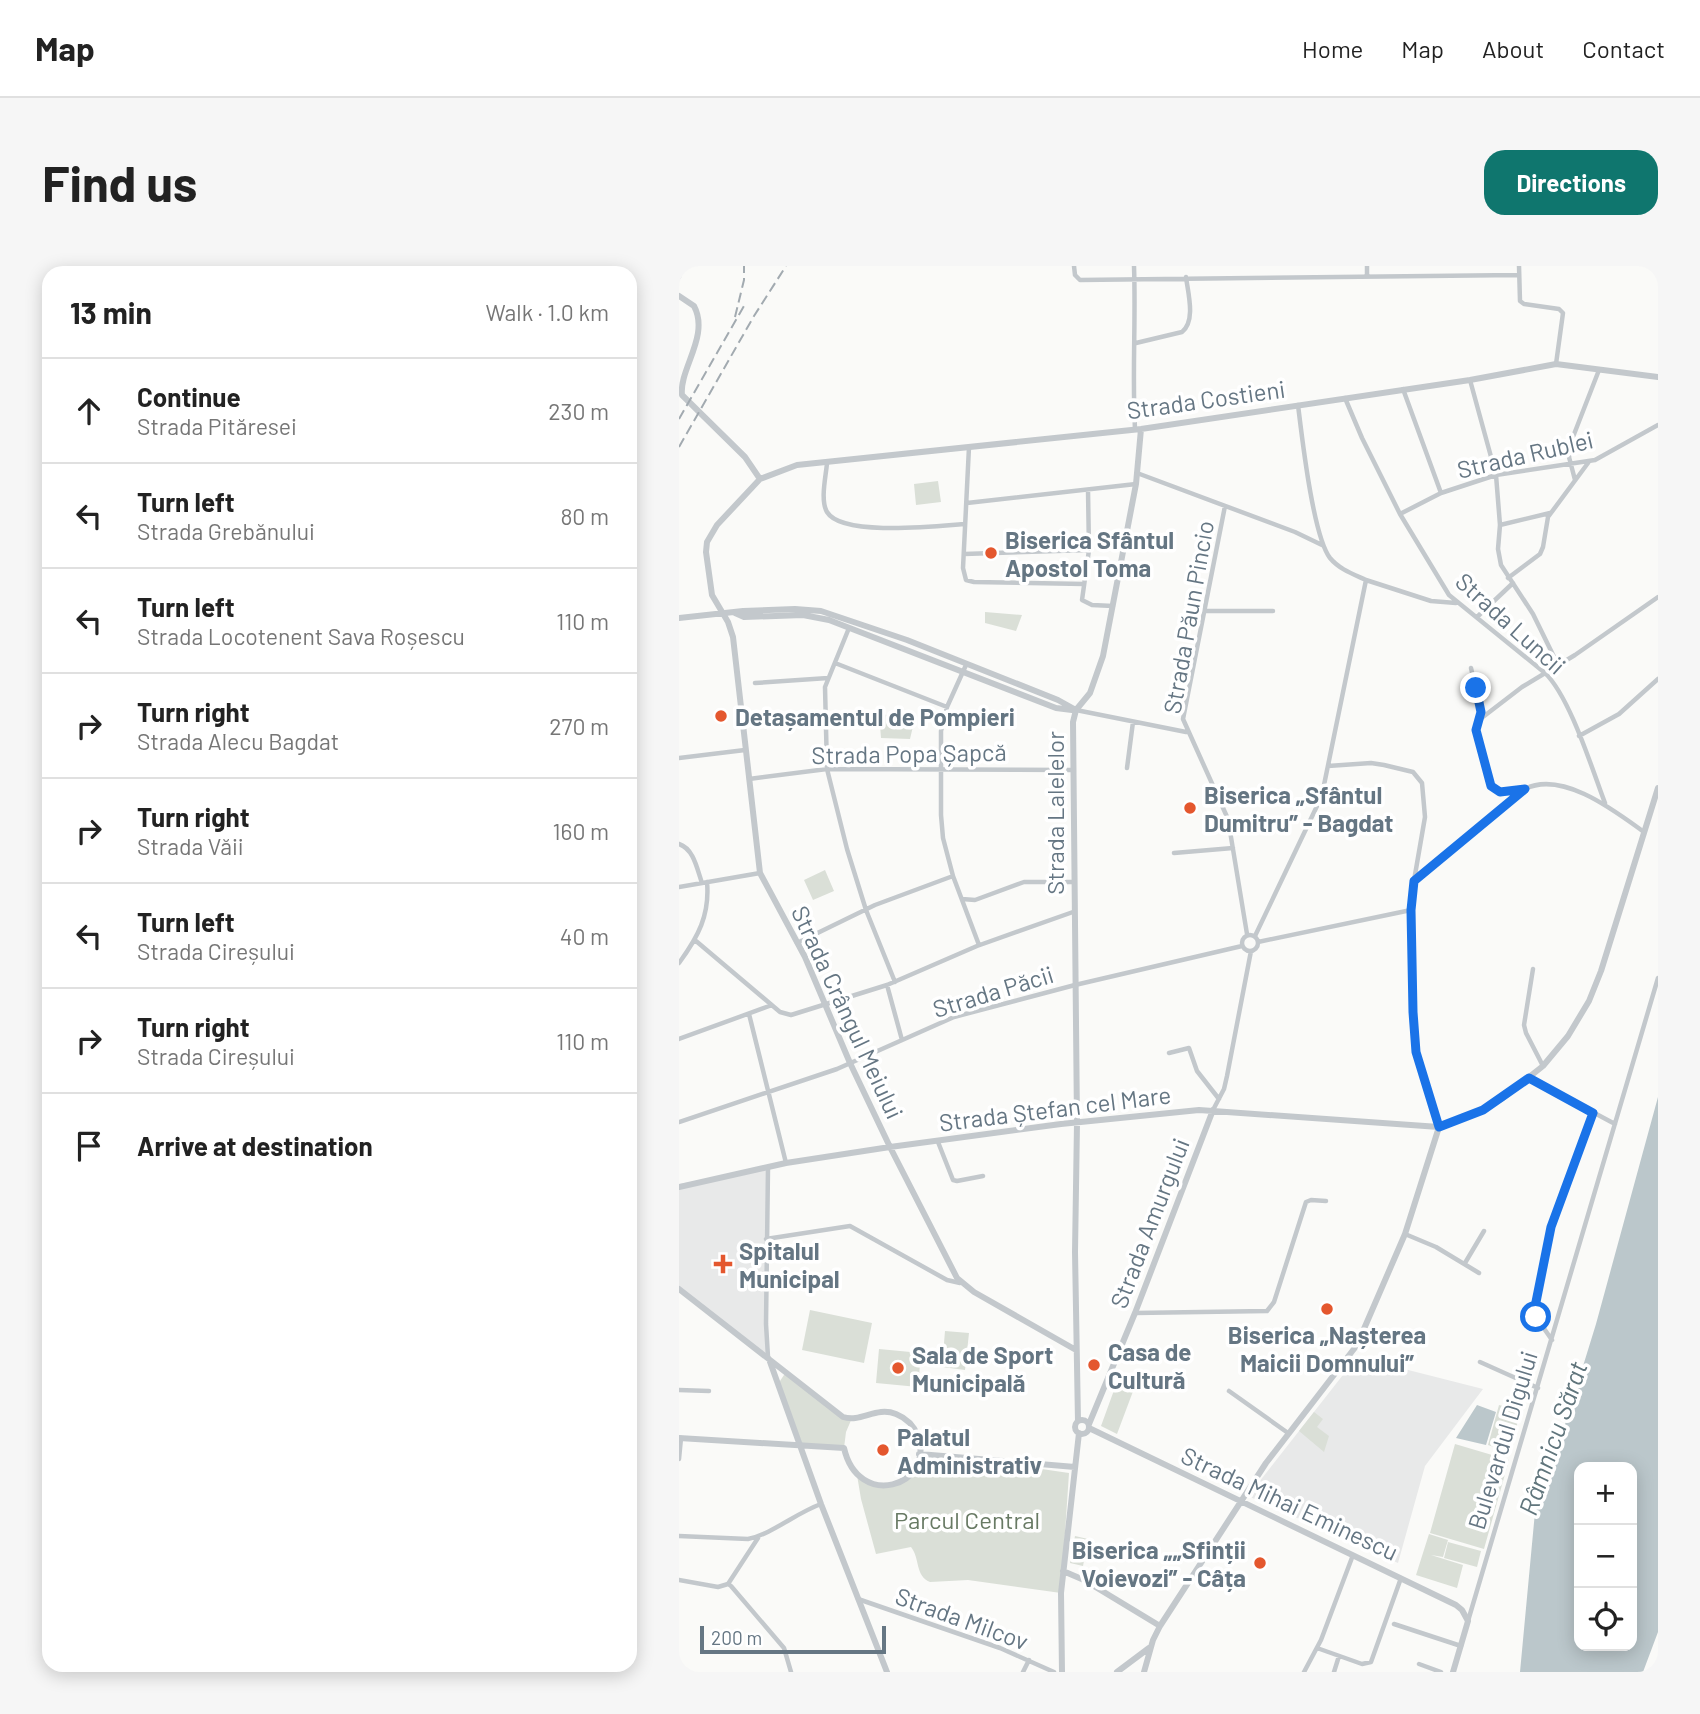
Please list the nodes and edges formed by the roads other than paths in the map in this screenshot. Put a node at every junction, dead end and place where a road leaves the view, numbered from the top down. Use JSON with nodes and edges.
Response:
{"nodes":[{"id":1,"x":683,"y":266,"type":"edge"},
{"id":2,"x":1074,"y":266,"type":"edge"},
{"id":3,"x":1134,"y":266,"type":"edge"},
{"id":4,"x":1367,"y":266,"type":"edge"},
{"id":5,"x":1519,"y":266,"type":"edge"},
{"id":6,"x":1518,"y":275,"type":"junction"},
{"id":7,"x":1367,"y":276,"type":"junction"},
{"id":8,"x":679,"y":277,"type":"edge"},
{"id":9,"x":1186,"y":277,"type":"junction"},
{"id":10,"x":1135,"y":278,"type":"junction"},
{"id":11,"x":679,"y":296,"type":"edge"},
{"id":12,"x":1136,"y":343,"type":"junction"},
{"id":13,"x":1556,"y":364,"type":"junction"},
{"id":14,"x":1599,"y":370,"type":"junction"},
{"id":15,"x":1658,"y":377,"type":"edge"},
{"id":16,"x":1470,"y":380,"type":"junction"},
{"id":17,"x":1403,"y":389,"type":"junction"},
{"id":18,"x":1345,"y":398,"type":"junction"},
{"id":19,"x":1299,"y":405,"type":"junction"},
{"id":20,"x":1658,"y":425,"type":"edge"},
{"id":21,"x":1138,"y":430,"type":"junction"},
{"id":22,"x":969,"y":446,"type":"junction"},
{"id":23,"x":1589,"y":462,"type":"junction"},
{"id":24,"x":827,"y":463,"type":"junction"},
{"id":25,"x":1571,"y":464,"type":"junction"},
{"id":26,"x":1137,"y":473,"type":"junction"},
{"id":27,"x":1496,"y":475,"type":"junction"},
{"id":28,"x":760,"y":479,"type":"junction"},
{"id":29,"x":1575,"y":480,"type":"junction"},
{"id":30,"x":1136,"y":484,"type":"junction"},
{"id":31,"x":1088,"y":490,"type":"junction"},
{"id":32,"x":1441,"y":492,"type":"junction"},
{"id":33,"x":967,"y":503,"type":"junction"},
{"id":34,"x":1226,"y":506,"type":"junction"},
{"id":35,"x":1551,"y":512,"type":"junction"},
{"id":36,"x":1399,"y":514,"type":"junction"},
{"id":37,"x":965,"y":524,"type":"junction"},
{"id":38,"x":1500,"y":525,"type":"junction"},
{"id":39,"x":1322,"y":545,"type":"junction"},
{"id":40,"x":1089,"y":550,"type":"junction"},
{"id":41,"x":964,"y":554,"type":"junction"},
{"id":42,"x":1508,"y":578,"type":"junction"},
{"id":43,"x":1366,"y":580,"type":"junction"},
{"id":44,"x":1513,"y":583,"type":"junction"},
{"id":45,"x":1084,"y":584,"type":"junction"},
{"id":46,"x":1658,"y":597,"type":"edge"},
{"id":47,"x":1457,"y":604,"type":"junction"},
{"id":48,"x":1113,"y":606,"type":"junction"},
{"id":49,"x":1204,"y":611,"type":"junction"},
{"id":50,"x":1273,"y":611,"type":"dead end"},
{"id":51,"x":723,"y":614,"type":"junction"},
{"id":52,"x":1477,"y":617,"type":"junction"},
{"id":53,"x":679,"y":618,"type":"edge"},
{"id":54,"x":850,"y":623,"type":"junction"},
{"id":55,"x":835,"y":663,"type":"junction"},
{"id":56,"x":1558,"y":665,"type":"junction"},
{"id":57,"x":964,"y":668,"type":"junction"},
{"id":58,"x":1471,"y":668,"type":"dead end"},
{"id":59,"x":1545,"y":673,"type":"junction"},
{"id":60,"x":828,"y":678,"type":"junction"},
{"id":61,"x":1658,"y":679,"type":"edge"},
{"id":62,"x":755,"y":683,"type":"dead end"},
{"id":63,"x":947,"y":707,"type":"junction"},
{"id":64,"x":1076,"y":710,"type":"junction"},
{"id":65,"x":1479,"y":720,"type":"junction"},
{"id":66,"x":1133,"y":722,"type":"junction"},
{"id":67,"x":1187,"y":732,"type":"junction"},
{"id":68,"x":1579,"y":736,"type":"junction"},
{"id":69,"x":745,"y":750,"type":"junction"},
{"id":70,"x":679,"y":758,"type":"edge"},
{"id":71,"x":1328,"y":766,"type":"junction"},
{"id":72,"x":1127,"y":768,"type":"dead end"},
{"id":73,"x":827,"y":769,"type":"junction"},
{"id":74,"x":940,"y":769,"type":"junction"},
{"id":75,"x":1072,"y":770,"type":"junction"},
{"id":76,"x":748,"y":779,"type":"junction"},
{"id":77,"x":1658,"y":788,"type":"edge"},
{"id":78,"x":1525,"y":789,"type":"junction"},
{"id":79,"x":1605,"y":803,"type":"junction"},
{"id":80,"x":1644,"y":832,"type":"junction"},
{"id":81,"x":679,"y":844,"type":"edge"},
{"id":82,"x":1233,"y":848,"type":"junction"},
{"id":83,"x":1174,"y":853,"type":"dead end"},
{"id":84,"x":760,"y":873,"type":"junction"},
{"id":85,"x":953,"y":876,"type":"junction"},
{"id":86,"x":1414,"y":881,"type":"junction"},
{"id":87,"x":705,"y":882,"type":"junction"},
{"id":88,"x":1073,"y":882,"type":"junction"},
{"id":89,"x":679,"y":887,"type":"edge"},
{"id":90,"x":962,"y":899,"type":"junction"},
{"id":91,"x":866,"y":910,"type":"junction"},
{"id":92,"x":1411,"y":910,"type":"junction"},
{"id":93,"x":1073,"y":912,"type":"junction"},
{"id":94,"x":1247,"y":934,"type":"junction"},
{"id":95,"x":1255,"y":936,"type":"junction"},
{"id":96,"x":696,"y":941,"type":"junction"},
{"id":97,"x":1258,"y":942,"type":"junction"},
{"id":98,"x":797,"y":943,"type":"junction"},
{"id":99,"x":979,"y":945,"type":"junction"},
{"id":100,"x":1242,"y":946,"type":"junction"},
{"id":101,"x":1251,"y":951,"type":"junction"},
{"id":102,"x":679,"y":963,"type":"edge"},
{"id":103,"x":1533,"y":969,"type":"dead end"},
{"id":104,"x":1658,"y":978,"type":"edge"},
{"id":105,"x":895,"y":982,"type":"junction"},
{"id":106,"x":887,"y":985,"type":"junction"},
{"id":107,"x":1075,"y":985,"type":"junction"},
{"id":108,"x":772,"y":1005,"type":"junction"},
{"id":109,"x":826,"y":1006,"type":"junction"},
{"id":110,"x":748,"y":1014,"type":"junction"},
{"id":111,"x":679,"y":1038,"type":"edge"},
{"id":112,"x":902,"y":1040,"type":"junction"},
{"id":113,"x":1168,"y":1053,"type":"dead end"},
{"id":114,"x":850,"y":1063,"type":"junction"},
{"id":115,"x":1543,"y":1066,"type":"junction"},
{"id":116,"x":1529,"y":1078,"type":"junction"},
{"id":117,"x":768,"y":1091,"type":"junction"},
{"id":118,"x":1219,"y":1099,"type":"junction"},
{"id":119,"x":1213,"y":1110,"type":"junction"},
{"id":120,"x":1593,"y":1113,"type":"junction"},
{"id":121,"x":680,"y":1121,"type":"edge"},
{"id":122,"x":1077,"y":1123,"type":"junction"},
{"id":123,"x":1615,"y":1124,"type":"junction"},
{"id":124,"x":1439,"y":1127,"type":"junction"},
{"id":125,"x":938,"y":1142,"type":"junction"},
{"id":126,"x":890,"y":1147,"type":"junction"},
{"id":127,"x":786,"y":1163,"type":"junction"},
{"id":128,"x":768,"y":1168,"type":"junction"},
{"id":129,"x":983,"y":1176,"type":"dead end"},
{"id":130,"x":679,"y":1187,"type":"edge"},
{"id":131,"x":1327,"y":1201,"type":"dead end"},
{"id":132,"x":1484,"y":1231,"type":"dead end"},
{"id":133,"x":1405,"y":1234,"type":"junction"},
{"id":134,"x":767,"y":1239,"type":"junction"},
{"id":135,"x":1465,"y":1263,"type":"junction"},
{"id":136,"x":1479,"y":1273,"type":"dead end"},
{"id":137,"x":961,"y":1283,"type":"junction"},
{"id":138,"x":679,"y":1289,"type":"edge"},
{"id":139,"x":1135,"y":1313,"type":"junction"},
{"id":140,"x":1552,"y":1341,"type":"junction"},
{"id":141,"x":1076,"y":1350,"type":"junction"},
{"id":142,"x":768,"y":1357,"type":"junction"},
{"id":143,"x":1481,"y":1362,"type":"dead end"},
{"id":144,"x":1538,"y":1388,"type":"junction"},
{"id":145,"x":679,"y":1390,"type":"edge"},
{"id":146,"x":709,"y":1391,"type":"dead end"},
{"id":147,"x":1229,"y":1391,"type":"dead end"},
{"id":148,"x":1078,"y":1421,"type":"junction"},
{"id":149,"x":1089,"y":1426,"type":"junction"},
{"id":150,"x":1079,"y":1433,"type":"junction"},
{"id":151,"x":1289,"y":1433,"type":"junction"},
{"id":152,"x":680,"y":1438,"type":"edge"},
{"id":153,"x":799,"y":1445,"type":"junction"},
{"id":154,"x":919,"y":1454,"type":"junction"},
{"id":155,"x":679,"y":1459,"type":"edge"},
{"id":156,"x":1075,"y":1466,"type":"junction"},
{"id":157,"x":1240,"y":1501,"type":"junction"},
{"id":158,"x":821,"y":1504,"type":"junction"},
{"id":159,"x":679,"y":1536,"type":"edge"},
{"id":160,"x":758,"y":1537,"type":"junction"},
{"id":161,"x":1353,"y":1554,"type":"junction"},
{"id":162,"x":1063,"y":1571,"type":"junction"},
{"id":163,"x":1402,"y":1578,"type":"junction"},
{"id":164,"x":679,"y":1580,"type":"edge"},
{"id":165,"x":728,"y":1584,"type":"junction"},
{"id":166,"x":858,"y":1599,"type":"junction"},
{"id":167,"x":1468,"y":1621,"type":"junction"},
{"id":168,"x":1394,"y":1624,"type":"dead end"},
{"id":169,"x":1160,"y":1626,"type":"junction"},
{"id":170,"x":1461,"y":1646,"type":"junction"},
{"id":171,"x":1150,"y":1648,"type":"junction"},
{"id":172,"x":1317,"y":1648,"type":"junction"},
{"id":173,"x":1339,"y":1656,"type":"junction"},
{"id":174,"x":1029,"y":1660,"type":"junction"},
{"id":175,"x":1419,"y":1664,"type":"dead end"},
{"id":176,"x":791,"y":1672,"type":"edge"},
{"id":177,"x":887,"y":1672,"type":"edge"},
{"id":178,"x":1023,"y":1672,"type":"edge"},
{"id":179,"x":1053,"y":1672,"type":"edge"},
{"id":180,"x":1062,"y":1672,"type":"edge"},
{"id":181,"x":1117,"y":1672,"type":"edge"},
{"id":182,"x":1144,"y":1672,"type":"edge"},
{"id":183,"x":1304,"y":1672,"type":"edge"},
{"id":184,"x":1334,"y":1672,"type":"edge"},
{"id":185,"x":1441,"y":1672,"type":"edge"},
{"id":186,"x":1453,"y":1672,"type":"edge"}],
"edges":[{"from":1,"to":8,"type":"street"},
{"from":2,"to":10,"type":"street"},
{"from":3,"to":10,"type":"street"},
{"from":4,"to":7,"type":"street"},
{"from":5,"to":6,"type":"street"},
{"from":6,"to":7,"type":"street"},
{"from":6,"to":13,"type":"street"},
{"from":7,"to":9,"type":"street"},
{"from":9,"to":10,"type":"street"},
{"from":9,"to":12,"type":"street"},
{"from":10,"to":12,"type":"street"},
{"from":11,"to":28,"type":"street"},
{"from":12,"to":21,"type":"street"},
{"from":13,"to":14,"type":"street","name":"Strada Costieni"},
{"from":13,"to":16,"type":"street","name":"Strada Costieni"},
{"from":14,"to":15,"type":"street","name":"Strada Costieni"},
{"from":14,"to":25,"type":"street"},
{"from":16,"to":17,"type":"street","name":"Strada Costieni"},
{"from":16,"to":27,"type":"street"},
{"from":17,"to":18,"type":"street","name":"Strada Costieni"},
{"from":17,"to":32,"type":"street"},
{"from":18,"to":19,"type":"street","name":"Strada Costieni"},
{"from":18,"to":36,"type":"street","name":"Strada Luncii"},
{"from":19,"to":21,"type":"street","name":"Strada Costieni"},
{"from":19,"to":39,"type":"street"},
{"from":20,"to":23,"type":"street","name":"Strada Rublei"},
{"from":21,"to":22,"type":"street","name":"Strada Costieni"},
{"from":21,"to":26,"type":"street","name":"Strada Lalelelor"},
{"from":22,"to":24,"type":"street","name":"Strada Costieni"},
{"from":22,"to":33,"type":"street"},
{"from":23,"to":25,"type":"street","name":"Strada Rublei"},
{"from":23,"to":29,"type":"street"},
{"from":24,"to":28,"type":"street","name":"Strada Costieni"},
{"from":24,"to":37,"type":"street"},
{"from":25,"to":27,"type":"street","name":"Strada Rublei"},
{"from":25,"to":29,"type":"street"},
{"from":26,"to":30,"type":"street","name":"Strada Lalelelor"},
{"from":26,"to":34,"type":"street"},
{"from":27,"to":32,"type":"street","name":"Strada Rublei"},
{"from":27,"to":38,"type":"street"},
{"from":28,"to":51,"type":"street","name":"Strada Crângul Meiului"},
{"from":29,"to":35,"type":"street"},
{"from":30,"to":31,"type":"street"},
{"from":30,"to":48,"type":"street","name":"Strada Lalelelor"},
{"from":31,"to":33,"type":"street"},
{"from":31,"to":40,"type":"street"},
{"from":32,"to":36,"type":"street","name":"Strada Rublei"},
{"from":33,"to":37,"type":"street"},
{"from":34,"to":39,"type":"street"},
{"from":34,"to":49,"type":"street","name":"Strada Păun Pincio"},
{"from":35,"to":38,"type":"street"},
{"from":35,"to":42,"type":"street"},
{"from":36,"to":47,"type":"street","name":"Strada Luncii"},
{"from":37,"to":41,"type":"street"},
{"from":38,"to":42,"type":"street"},
{"from":39,"to":43,"type":"street"},
{"from":40,"to":41,"type":"street"},
{"from":40,"to":45,"type":"street"},
{"from":41,"to":45,"type":"street"},
{"from":42,"to":44,"type":"street"},
{"from":43,"to":47,"type":"street"},
{"from":43,"to":71,"type":"street"},
{"from":44,"to":52,"type":"street"},
{"from":44,"to":56,"type":"street"},
{"from":45,"to":48,"type":"street"},
{"from":46,"to":56,"type":"street"},
{"from":47,"to":52,"type":"street","name":"Strada Luncii"},
{"from":48,"to":64,"type":"street","name":"Strada Lalelelor"},
{"from":49,"to":50,"type":"street"},
{"from":49,"to":67,"type":"street","name":"Strada Păun Pincio"},
{"from":51,"to":53,"type":"street"},
{"from":51,"to":54,"type":"street"},
{"from":51,"to":69,"type":"street","name":"Strada Crângul Meiului"},
{"from":52,"to":59,"type":"street","name":"Strada Luncii"},
{"from":54,"to":55,"type":"street"},
{"from":54,"to":57,"type":"street"},
{"from":55,"to":60,"type":"street"},
{"from":55,"to":63,"type":"street"},
{"from":56,"to":59,"type":"street"},
{"from":57,"to":63,"type":"street"},
{"from":57,"to":64,"type":"street"},
{"from":58,"to":65,"type":"street"},
{"from":59,"to":65,"type":"street"},
{"from":59,"to":68,"type":"street","name":"Strada Luncii"},
{"from":60,"to":62,"type":"street"},
{"from":60,"to":73,"type":"street"},
{"from":61,"to":68,"type":"street"},
{"from":63,"to":74,"type":"street"},
{"from":64,"to":66,"type":"street"},
{"from":64,"to":75,"type":"street","name":"Strada Lalelelor"},
{"from":65,"to":78,"type":"street"},
{"from":66,"to":67,"type":"street"},
{"from":66,"to":72,"type":"street"},
{"from":67,"to":82,"type":"street","name":"Strada Păun Pincio"},
{"from":68,"to":79,"type":"street","name":"Strada Luncii"},
{"from":69,"to":70,"type":"street"},
{"from":69,"to":76,"type":"street","name":"Strada Crângul Meiului"},
{"from":71,"to":86,"type":"street"},
{"from":71,"to":95,"type":"street"},
{"from":73,"to":74,"type":"street","name":"Strada Popa Șapcă"},
{"from":73,"to":76,"type":"street","name":"Strada Popa Șapcă"},
{"from":73,"to":91,"type":"street"},
{"from":74,"to":75,"type":"street","name":"Strada Popa Șapcă"},
{"from":74,"to":85,"type":"street"},
{"from":75,"to":88,"type":"street","name":"Strada Lalelelor"},
{"from":76,"to":84,"type":"street","name":"Strada Crângul Meiului"},
{"from":77,"to":80,"type":"street"},
{"from":78,"to":79,"type":"street"},
{"from":78,"to":86,"type":"street"},
{"from":79,"to":80,"type":"street"},
{"from":80,"to":115,"type":"street"},
{"from":81,"to":87,"type":"street"},
{"from":82,"to":83,"type":"street"},
{"from":82,"to":94,"type":"street","name":"Strada Păun Pincio"},
{"from":84,"to":87,"type":"street"},
{"from":84,"to":98,"type":"street","name":"Strada Crângul Meiului"},
{"from":85,"to":90,"type":"street"},
{"from":85,"to":91,"type":"street"},
{"from":86,"to":92,"type":"street"},
{"from":87,"to":89,"type":"street"},
{"from":87,"to":96,"type":"street"},
{"from":88,"to":90,"type":"street"},
{"from":88,"to":93,"type":"street","name":"Strada Lalelelor"},
{"from":90,"to":99,"type":"street"},
{"from":91,"to":98,"type":"street"},
{"from":91,"to":105,"type":"street"},
{"from":92,"to":97,"type":"street"},
{"from":92,"to":124,"type":"street"},
{"from":93,"to":99,"type":"street"},
{"from":93,"to":107,"type":"street","name":"Strada Lalelelor"},
{"from":94,"to":95,"type":"street"},
{"from":94,"to":100,"type":"street"},
{"from":95,"to":97,"type":"street"},
{"from":96,"to":102,"type":"street"},
{"from":96,"to":108,"type":"street"},
{"from":97,"to":101,"type":"street"},
{"from":98,"to":109,"type":"street","name":"Strada Crângul Meiului"},
{"from":99,"to":105,"type":"street"},
{"from":100,"to":101,"type":"street"},
{"from":100,"to":107,"type":"street","name":"Strada Păcii"},
{"from":101,"to":118,"type":"street","name":"Strada Amurgului"},
{"from":103,"to":115,"type":"street"},
{"from":104,"to":123,"type":"street","name":"Bulevardul Digului"},
{"from":105,"to":106,"type":"street"},
{"from":106,"to":109,"type":"street"},
{"from":106,"to":112,"type":"street"},
{"from":107,"to":112,"type":"street","name":"Strada Păcii"},
{"from":107,"to":122,"type":"street","name":"Strada Lalelelor"},
{"from":108,"to":109,"type":"street"},
{"from":108,"to":110,"type":"street"},
{"from":109,"to":114,"type":"street","name":"Strada Crângul Meiului"},
{"from":110,"to":111,"type":"street"},
{"from":110,"to":117,"type":"street"},
{"from":112,"to":114,"type":"street","name":"Strada Păcii"},
{"from":113,"to":118,"type":"street"},
{"from":114,"to":117,"type":"street","name":"Strada Păcii"},
{"from":114,"to":126,"type":"street","name":"Strada Crângul Meiului"},
{"from":115,"to":116,"type":"street"},
{"from":116,"to":120,"type":"street"},
{"from":116,"to":124,"type":"street"},
{"from":117,"to":121,"type":"street","name":"Strada Păcii"},
{"from":117,"to":127,"type":"street"},
{"from":118,"to":119,"type":"street","name":"Strada Amurgului"},
{"from":119,"to":122,"type":"street","name":"Strada Ștefan cel Mare"},
{"from":119,"to":124,"type":"street","name":"Strada Ștefan cel Mare"},
{"from":119,"to":139,"type":"street","name":"Strada Amurgului"},
{"from":120,"to":123,"type":"street"},
{"from":120,"to":140,"type":"street"},
{"from":122,"to":125,"type":"street","name":"Strada Ștefan cel Mare"},
{"from":122,"to":141,"type":"street","name":"Strada Lalelelor"},
{"from":123,"to":140,"type":"street","name":"Bulevardul Digului"},
{"from":124,"to":133,"type":"street"},
{"from":125,"to":126,"type":"street","name":"Strada Ștefan cel Mare"},
{"from":125,"to":129,"type":"street"},
{"from":126,"to":127,"type":"street","name":"Strada Ștefan cel Mare"},
{"from":126,"to":137,"type":"street","name":"Strada Crângul Meiului"},
{"from":127,"to":128,"type":"street","name":"Strada Ștefan cel Mare"},
{"from":128,"to":130,"type":"street","name":"Strada Ștefan cel Mare"},
{"from":128,"to":134,"type":"street"},
{"from":131,"to":139,"type":"street"},
{"from":132,"to":135,"type":"street"},
{"from":133,"to":135,"type":"street"},
{"from":133,"to":151,"type":"street"},
{"from":134,"to":137,"type":"street"},
{"from":134,"to":142,"type":"street"},
{"from":135,"to":136,"type":"street"},
{"from":137,"to":141,"type":"street"},
{"from":138,"to":142,"type":"street"},
{"from":139,"to":149,"type":"street","name":"Strada Amurgului"},
{"from":140,"to":144,"type":"street","name":"Bulevardul Digului"},
{"from":141,"to":148,"type":"street","name":"Strada Lalelelor"},
{"from":142,"to":153,"type":"street"},
{"from":142,"to":154,"type":"street"},
{"from":143,"to":144,"type":"street"},
{"from":144,"to":167,"type":"street","name":"Bulevardul Digului"},
{"from":145,"to":146,"type":"street"},
{"from":147,"to":151,"type":"street"},
{"from":148,"to":149,"type":"street"},
{"from":148,"to":150,"type":"street"},
{"from":149,"to":150,"type":"street"},
{"from":149,"to":157,"type":"street","name":"Strada Mihai Eminescu"},
{"from":150,"to":156,"type":"street"},
{"from":151,"to":157,"type":"street"},
{"from":152,"to":153,"type":"street"},
{"from":152,"to":155,"type":"street"},
{"from":153,"to":154,"type":"street"},
{"from":153,"to":158,"type":"street"},
{"from":154,"to":156,"type":"street"},
{"from":156,"to":162,"type":"street"},
{"from":157,"to":161,"type":"street","name":"Strada Mihai Eminescu"},
{"from":157,"to":169,"type":"street"},
{"from":158,"to":160,"type":"street"},
{"from":158,"to":166,"type":"street"},
{"from":159,"to":160,"type":"street"},
{"from":160,"to":165,"type":"street"},
{"from":161,"to":163,"type":"street","name":"Strada Mihai Eminescu"},
{"from":161,"to":172,"type":"street"},
{"from":162,"to":169,"type":"street"},
{"from":162,"to":180,"type":"street"},
{"from":163,"to":167,"type":"street","name":"Strada Mihai Eminescu"},
{"from":163,"to":173,"type":"street"},
{"from":164,"to":165,"type":"street"},
{"from":165,"to":176,"type":"street"},
{"from":166,"to":174,"type":"street","name":"Strada Milcov"},
{"from":166,"to":177,"type":"street"},
{"from":167,"to":170,"type":"street","name":"Bulevardul Digului"},
{"from":168,"to":170,"type":"street"},
{"from":169,"to":171,"type":"street"},
{"from":170,"to":186,"type":"street","name":"Bulevardul Digului"},
{"from":171,"to":181,"type":"street"},
{"from":171,"to":182,"type":"street"},
{"from":172,"to":173,"type":"street"},
{"from":172,"to":183,"type":"street"},
{"from":173,"to":184,"type":"street"},
{"from":174,"to":178,"type":"street"},
{"from":174,"to":179,"type":"street","name":"Strada Milcov"},
{"from":175,"to":185,"type":"street"}]}
